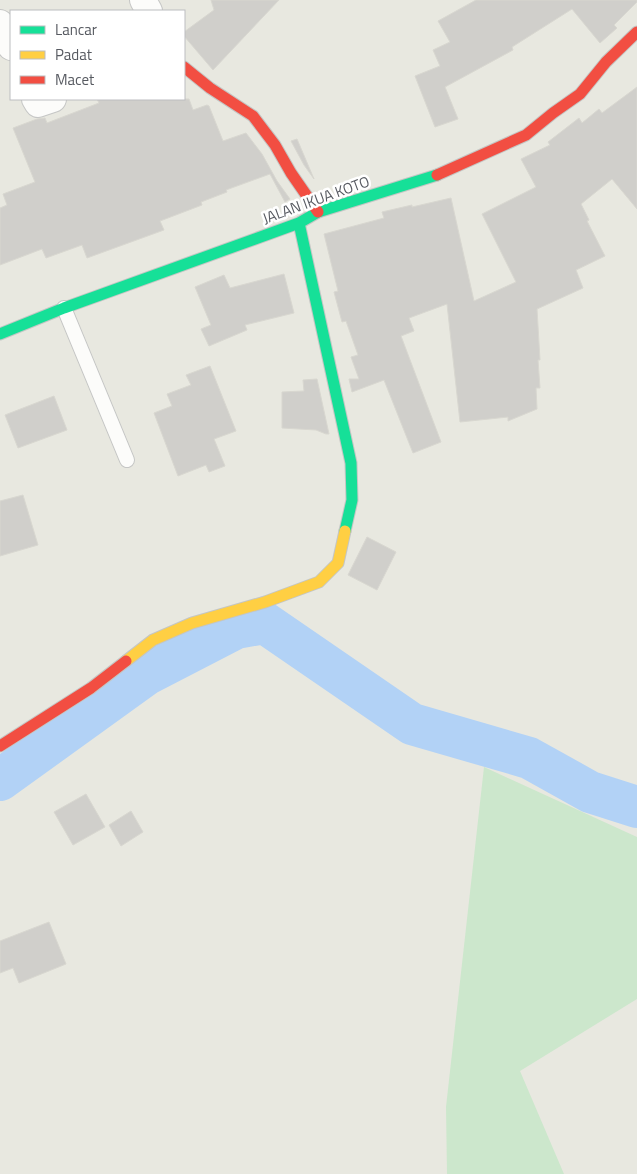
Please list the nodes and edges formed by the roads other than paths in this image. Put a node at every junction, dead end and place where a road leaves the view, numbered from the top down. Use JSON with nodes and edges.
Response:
{"nodes":[{"id":1,"x":0,"y":23,"type":"edge"},
{"id":2,"x":637,"y":33,"type":"edge"},
{"id":3,"x":10,"y":45,"type":"edge"},
{"id":4,"x":185,"y":68,"type":"edge"},
{"id":5,"x":36,"y":100,"type":"edge"},
{"id":6,"x":50,"y":100,"type":"edge"},
{"id":7,"x":318,"y":212,"type":"junction"},
{"id":8,"x":299,"y":223,"type":"junction"},
{"id":9,"x":64,"y":308,"type":"junction"},
{"id":10,"x":0,"y":334,"type":"edge"},
{"id":11,"x":127,"y":460,"type":"dead end"},
{"id":12,"x":0,"y":746,"type":"edge"}],
"edges":[{"from":1,"to":3,"type":"street"},
{"from":2,"to":7,"type":"street","name":"JALAN IKUA KOTO"},
{"from":4,"to":7,"type":"street"},
{"from":5,"to":6,"type":"street"},
{"from":7,"to":8,"type":"street","name":"JALAN IKUA KOTO"},
{"from":8,"to":9,"type":"street","name":"JALAN IKUA KOTO"},
{"from":8,"to":12,"type":"street"},
{"from":9,"to":10,"type":"street","name":"JALAN IKUA KOTO"},
{"from":9,"to":11,"type":"lane"}]}
